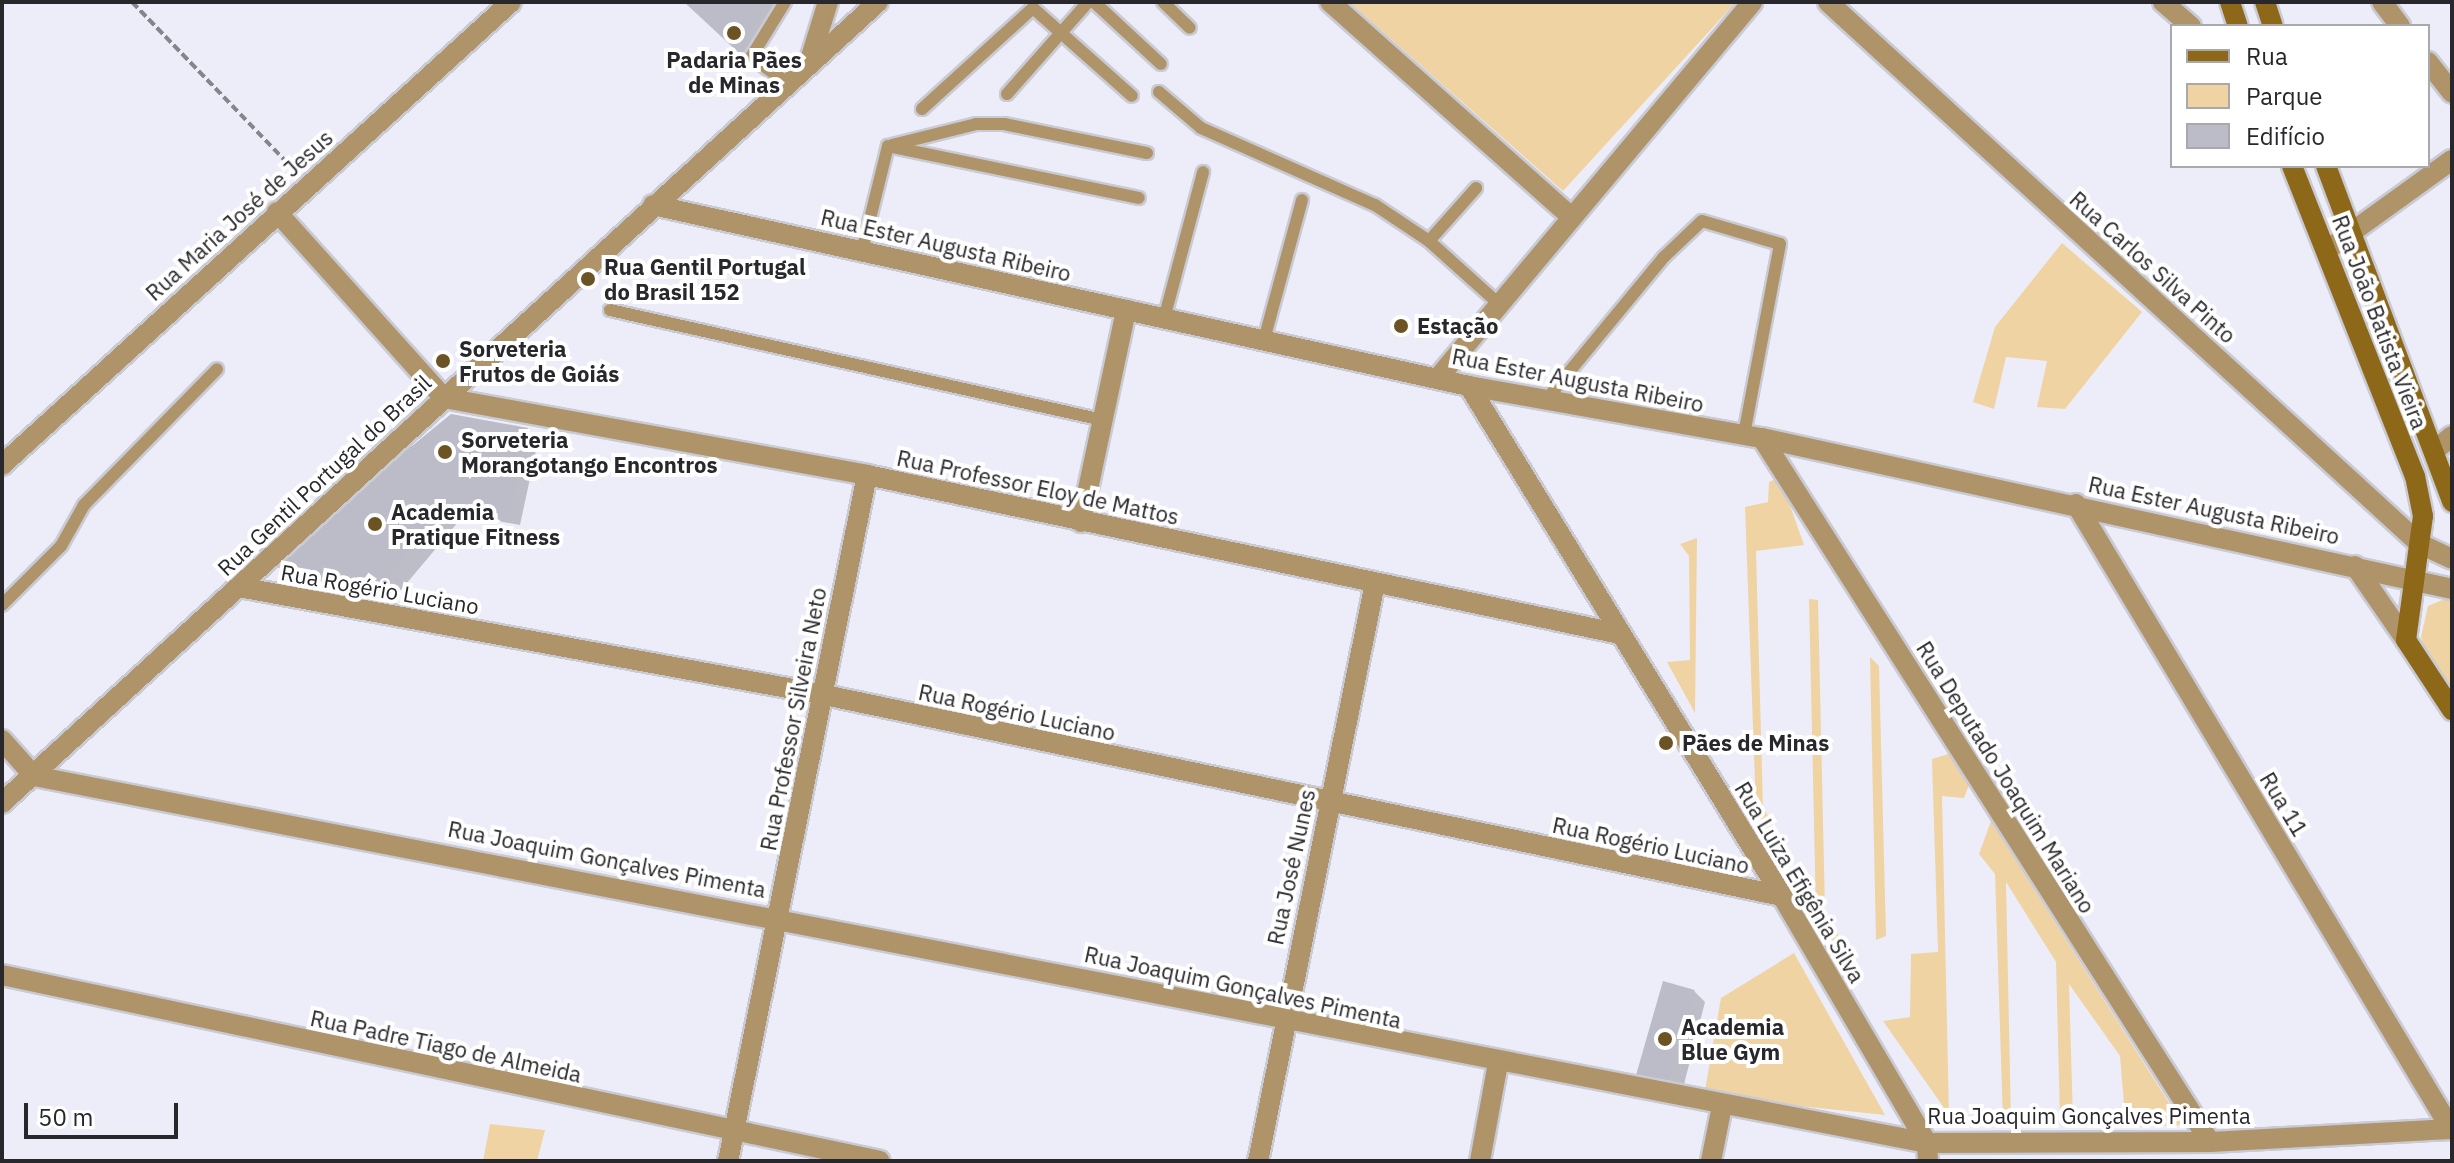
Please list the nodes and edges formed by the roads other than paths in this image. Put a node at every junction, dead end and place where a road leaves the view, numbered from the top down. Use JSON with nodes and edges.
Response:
{"nodes":[{"id":1,"x":511,"y":2,"type":"edge"},
{"id":2,"x":785,"y":2,"type":"edge"},
{"id":3,"x":828,"y":2,"type":"edge"},
{"id":4,"x":878,"y":2,"type":"edge"},
{"id":5,"x":1091,"y":2,"type":"edge"},
{"id":6,"x":1163,"y":2,"type":"edge"},
{"id":7,"x":1330,"y":2,"type":"edge"},
{"id":8,"x":1752,"y":2,"type":"edge"},
{"id":9,"x":1828,"y":2,"type":"edge"},
{"id":10,"x":2163,"y":2,"type":"edge"},
{"id":11,"x":2230,"y":2,"type":"edge"},
{"id":12,"x":2265,"y":2,"type":"edge"},
{"id":13,"x":2382,"y":2,"type":"edge"},
{"id":14,"x":2189,"y":24,"type":"edge"},
{"id":15,"x":2237,"y":24,"type":"edge"},
{"id":16,"x":2272,"y":24,"type":"edge"},
{"id":17,"x":2398,"y":24,"type":"edge"},
{"id":18,"x":1190,"y":28,"type":"dead end"},
{"id":19,"x":1062,"y":34,"type":"junction"},
{"id":20,"x":810,"y":60,"type":"junction"},
{"id":21,"x":1161,"y":64,"type":"dead end"},
{"id":22,"x":2430,"y":65,"type":"edge"},
{"id":23,"x":786,"y":82,"type":"junction"},
{"id":24,"x":1159,"y":92,"type":"dead end"},
{"id":25,"x":2452,"y":93,"type":"edge"},
{"id":26,"x":1007,"y":94,"type":"dead end"},
{"id":27,"x":1132,"y":96,"type":"dead end"},
{"id":28,"x":922,"y":109,"type":"dead end"},
{"id":29,"x":888,"y":146,"type":"junction"},
{"id":30,"x":1147,"y":153,"type":"dead end"},
{"id":31,"x":2452,"y":160,"type":"edge"},
{"id":32,"x":2293,"y":168,"type":"edge"},
{"id":33,"x":2327,"y":168,"type":"edge"},
{"id":34,"x":1203,"y":172,"type":"dead end"},
{"id":35,"x":1476,"y":188,"type":"dead end"},
{"id":36,"x":1139,"y":198,"type":"dead end"},
{"id":37,"x":1302,"y":200,"type":"dead end"},
{"id":38,"x":653,"y":205,"type":"junction"},
{"id":39,"x":277,"y":212,"type":"junction"},
{"id":40,"x":1570,"y":216,"type":"junction"},
{"id":41,"x":2352,"y":233,"type":"junction"},
{"id":42,"x":1429,"y":241,"type":"junction"},
{"id":43,"x":2327,"y":250,"type":"junction"},
{"id":44,"x":862,"y":251,"type":"junction"},
{"id":45,"x":1499,"y":304,"type":"junction"},
{"id":46,"x":610,"y":310,"type":"dead end"},
{"id":47,"x":1126,"y":310,"type":"junction"},
{"id":48,"x":1164,"y":319,"type":"junction"},
{"id":49,"x":1264,"y":340,"type":"junction"},
{"id":50,"x":217,"y":369,"type":"dead end"},
{"id":51,"x":1438,"y":378,"type":"junction"},
{"id":52,"x":1469,"y":386,"type":"junction"},
{"id":53,"x":444,"y":398,"type":"junction"},
{"id":54,"x":1546,"y":400,"type":"junction"},
{"id":55,"x":1103,"y":420,"type":"junction"},
{"id":56,"x":1753,"y":436,"type":"junction"},
{"id":57,"x":2452,"y":436,"type":"edge"},
{"id":58,"x":2434,"y":451,"type":"junction"},
{"id":59,"x":2,"y":465,"type":"edge"},
{"id":60,"x":867,"y":475,"type":"junction"},
{"id":61,"x":2452,"y":502,"type":"edge"},
{"id":62,"x":2076,"y":504,"type":"junction"},
{"id":63,"x":1081,"y":522,"type":"junction"},
{"id":64,"x":2420,"y":544,"type":"junction"},
{"id":65,"x":2452,"y":559,"type":"edge"},
{"id":66,"x":2355,"y":566,"type":"junction"},
{"id":67,"x":2416,"y":580,"type":"junction"},
{"id":68,"x":1375,"y":583,"type":"junction"},
{"id":69,"x":239,"y":587,"type":"junction"},
{"id":70,"x":2452,"y":589,"type":"edge"},
{"id":71,"x":2,"y":605,"type":"edge"},
{"id":72,"x":1620,"y":634,"type":"junction"},
{"id":73,"x":2406,"y":640,"type":"junction"},
{"id":74,"x":820,"y":694,"type":"junction"},
{"id":75,"x":2452,"y":710,"type":"edge"},
{"id":76,"x":2,"y":740,"type":"edge"},
{"id":77,"x":34,"y":776,"type":"junction"},
{"id":78,"x":2,"y":803,"type":"edge"},
{"id":79,"x":1329,"y":804,"type":"junction"},
{"id":80,"x":1782,"y":896,"type":"junction"},
{"id":81,"x":780,"y":916,"type":"junction"},
{"id":82,"x":2,"y":975,"type":"edge"},
{"id":83,"x":1283,"y":1019,"type":"junction"},
{"id":84,"x":1498,"y":1063,"type":"junction"},
{"id":85,"x":1722,"y":1106,"type":"junction"},
{"id":86,"x":2452,"y":1129,"type":"edge"},
{"id":87,"x":734,"y":1133,"type":"junction"},
{"id":88,"x":2210,"y":1142,"type":"junction"},
{"id":89,"x":1927,"y":1152,"type":"edge"},
{"id":90,"x":728,"y":1161,"type":"edge"},
{"id":91,"x":880,"y":1161,"type":"edge"},
{"id":92,"x":1258,"y":1161,"type":"edge"},
{"id":93,"x":1480,"y":1161,"type":"edge"},
{"id":94,"x":1711,"y":1161,"type":"edge"}],
"edges":[{"from":1,"to":39,"type":"street","name":"Rua Maria José de Jesus"},
{"from":2,"to":23,"type":"lane"},
{"from":3,"to":20,"type":"street"},
{"from":4,"to":20,"type":"street","name":"Rua Gentil Portugal do Brasil"},
{"from":5,"to":19,"type":"lane"},
{"from":5,"to":21,"type":"lane"},
{"from":6,"to":18,"type":"lane"},
{"from":7,"to":40,"type":"street"},
{"from":8,"to":40,"type":"street"},
{"from":9,"to":64,"type":"street","name":"Rua Carlos Silva Pinto"},
{"from":10,"to":14,"type":"street"},
{"from":11,"to":15,"type":"street"},
{"from":12,"to":16,"type":"street"},
{"from":13,"to":17,"type":"street"},
{"from":19,"to":26,"type":"lane"},
{"from":19,"to":27,"type":"lane"},
{"from":19,"to":28,"type":"lane"},
{"from":20,"to":23,"type":"street","name":"Rua Gentil Portugal do Brasil"},
{"from":22,"to":25,"type":"street"},
{"from":23,"to":38,"type":"street","name":"Rua Gentil Portugal do Brasil"},
{"from":24,"to":42,"type":"lane"},
{"from":29,"to":30,"type":"lane"},
{"from":29,"to":36,"type":"lane"},
{"from":29,"to":44,"type":"lane"},
{"from":31,"to":41,"type":"street"},
{"from":32,"to":43,"type":"street","name":"Rua João Batista Vieira"},
{"from":33,"to":41,"type":"street","name":"Rua João Batista Vieira"},
{"from":34,"to":48,"type":"lane"},
{"from":35,"to":42,"type":"lane"},
{"from":37,"to":49,"type":"lane"},
{"from":38,"to":44,"type":"street","name":"Rua Ester Augusta Ribeiro"},
{"from":38,"to":53,"type":"street","name":"Rua Gentil Portugal do Brasil"},
{"from":39,"to":53,"type":"street"},
{"from":39,"to":59,"type":"street","name":"Rua Maria José de Jesus"},
{"from":40,"to":45,"type":"street"},
{"from":41,"to":43,"type":"street"},
{"from":41,"to":58,"type":"street","name":"Rua João Batista Vieira"},
{"from":42,"to":45,"type":"lane"},
{"from":43,"to":64,"type":"street","name":"Rua João Batista Vieira"},
{"from":44,"to":47,"type":"street","name":"Rua Ester Augusta Ribeiro"},
{"from":45,"to":51,"type":"street"},
{"from":46,"to":55,"type":"lane"},
{"from":47,"to":48,"type":"street","name":"Rua Ester Augusta Ribeiro"},
{"from":47,"to":55,"type":"street"},
{"from":48,"to":49,"type":"street","name":"Rua Ester Augusta Ribeiro"},
{"from":49,"to":51,"type":"street","name":"Rua Ester Augusta Ribeiro"},
{"from":50,"to":71,"type":"lane"},
{"from":51,"to":52,"type":"street","name":"Rua Ester Augusta Ribeiro"},
{"from":52,"to":54,"type":"street","name":"Rua Ester Augusta Ribeiro"},
{"from":52,"to":72,"type":"street","name":"Rua Luiza Efigênia Silva"},
{"from":53,"to":60,"type":"street","name":"Rua Professor Eloy de Mattos"},
{"from":53,"to":69,"type":"street","name":"Rua Gentil Portugal do Brasil"},
{"from":54,"to":56,"type":"street","name":"Rua Ester Augusta Ribeiro"},
{"from":54,"to":56,"type":"lane"},
{"from":55,"to":63,"type":"street"},
{"from":56,"to":62,"type":"street","name":"Rua Ester Augusta Ribeiro"},
{"from":56,"to":88,"type":"street","name":"Rua Deputado Joaquim Mariano"},
{"from":57,"to":58,"type":"street"},
{"from":58,"to":61,"type":"street","name":"Rua João Batista Vieira"},
{"from":60,"to":63,"type":"street","name":"Rua Professor Eloy de Mattos"},
{"from":60,"to":74,"type":"street","name":"Rua Professor Silveira Neto"},
{"from":62,"to":66,"type":"street","name":"Rua Ester Augusta Ribeiro"},
{"from":62,"to":86,"type":"street","name":"Rua 11"},
{"from":63,"to":68,"type":"street","name":"Rua Professor Eloy de Mattos"},
{"from":64,"to":65,"type":"street","name":"Rua Carlos Silva Pinto"},
{"from":64,"to":67,"type":"street","name":"Rua João Batista Vieira"},
{"from":66,"to":67,"type":"street","name":"Rua Ester Augusta Ribeiro"},
{"from":66,"to":73,"type":"street","name":"Rua Ester Augusta Ribeiro"},
{"from":67,"to":70,"type":"street","name":"Rua Ester Augusta Ribeiro"},
{"from":67,"to":73,"type":"street","name":"Rua João Batista Vieira"},
{"from":68,"to":72,"type":"street","name":"Rua Professor Eloy de Mattos"},
{"from":68,"to":79,"type":"street","name":"Rua José Nunes"},
{"from":69,"to":74,"type":"street","name":"Rua Rogério Luciano"},
{"from":69,"to":77,"type":"street","name":"Rua Gentil Portugal do Brasil"},
{"from":72,"to":80,"type":"street","name":"Rua Luiza Efigênia Silva"},
{"from":73,"to":75,"type":"street"},
{"from":74,"to":79,"type":"street","name":"Rua Rogério Luciano"},
{"from":74,"to":81,"type":"street","name":"Rua Professor Silveira Neto"},
{"from":76,"to":77,"type":"street"},
{"from":77,"to":78,"type":"street","name":"Rua Gentil Portugal do Brasil"},
{"from":77,"to":81,"type":"street","name":"Rua Joaquim Gonçalves Pimenta"},
{"from":79,"to":80,"type":"street","name":"Rua Rogério Luciano"},
{"from":79,"to":83,"type":"street","name":"Rua José Nunes"},
{"from":80,"to":89,"type":"street","name":"Rua Luiza Efigênia Silva"},
{"from":81,"to":83,"type":"street","name":"Rua Joaquim Gonçalves Pimenta"},
{"from":81,"to":87,"type":"street","name":"Rua Professor Silveira Neto"},
{"from":82,"to":87,"type":"street","name":"Rua Padre Tiago de Almeida"},
{"from":83,"to":84,"type":"street","name":"Rua Joaquim Gonçalves Pimenta"},
{"from":83,"to":92,"type":"street","name":"Rua José Nunes"},
{"from":84,"to":85,"type":"street","name":"Rua Joaquim Gonçalves Pimenta"},
{"from":84,"to":93,"type":"street"},
{"from":85,"to":89,"type":"street","name":"Rua Joaquim Gonçalves Pimenta"},
{"from":85,"to":94,"type":"street"},
{"from":86,"to":88,"type":"street","name":"Rua Joaquim Gonçalves Pimenta"},
{"from":87,"to":90,"type":"street","name":"Rua Professor Silveira Neto"},
{"from":87,"to":91,"type":"street","name":"Rua Padre Tiago de Almeida"},
{"from":88,"to":89,"type":"street","name":"Rua Joaquim Gonçalves Pimenta"}]}
